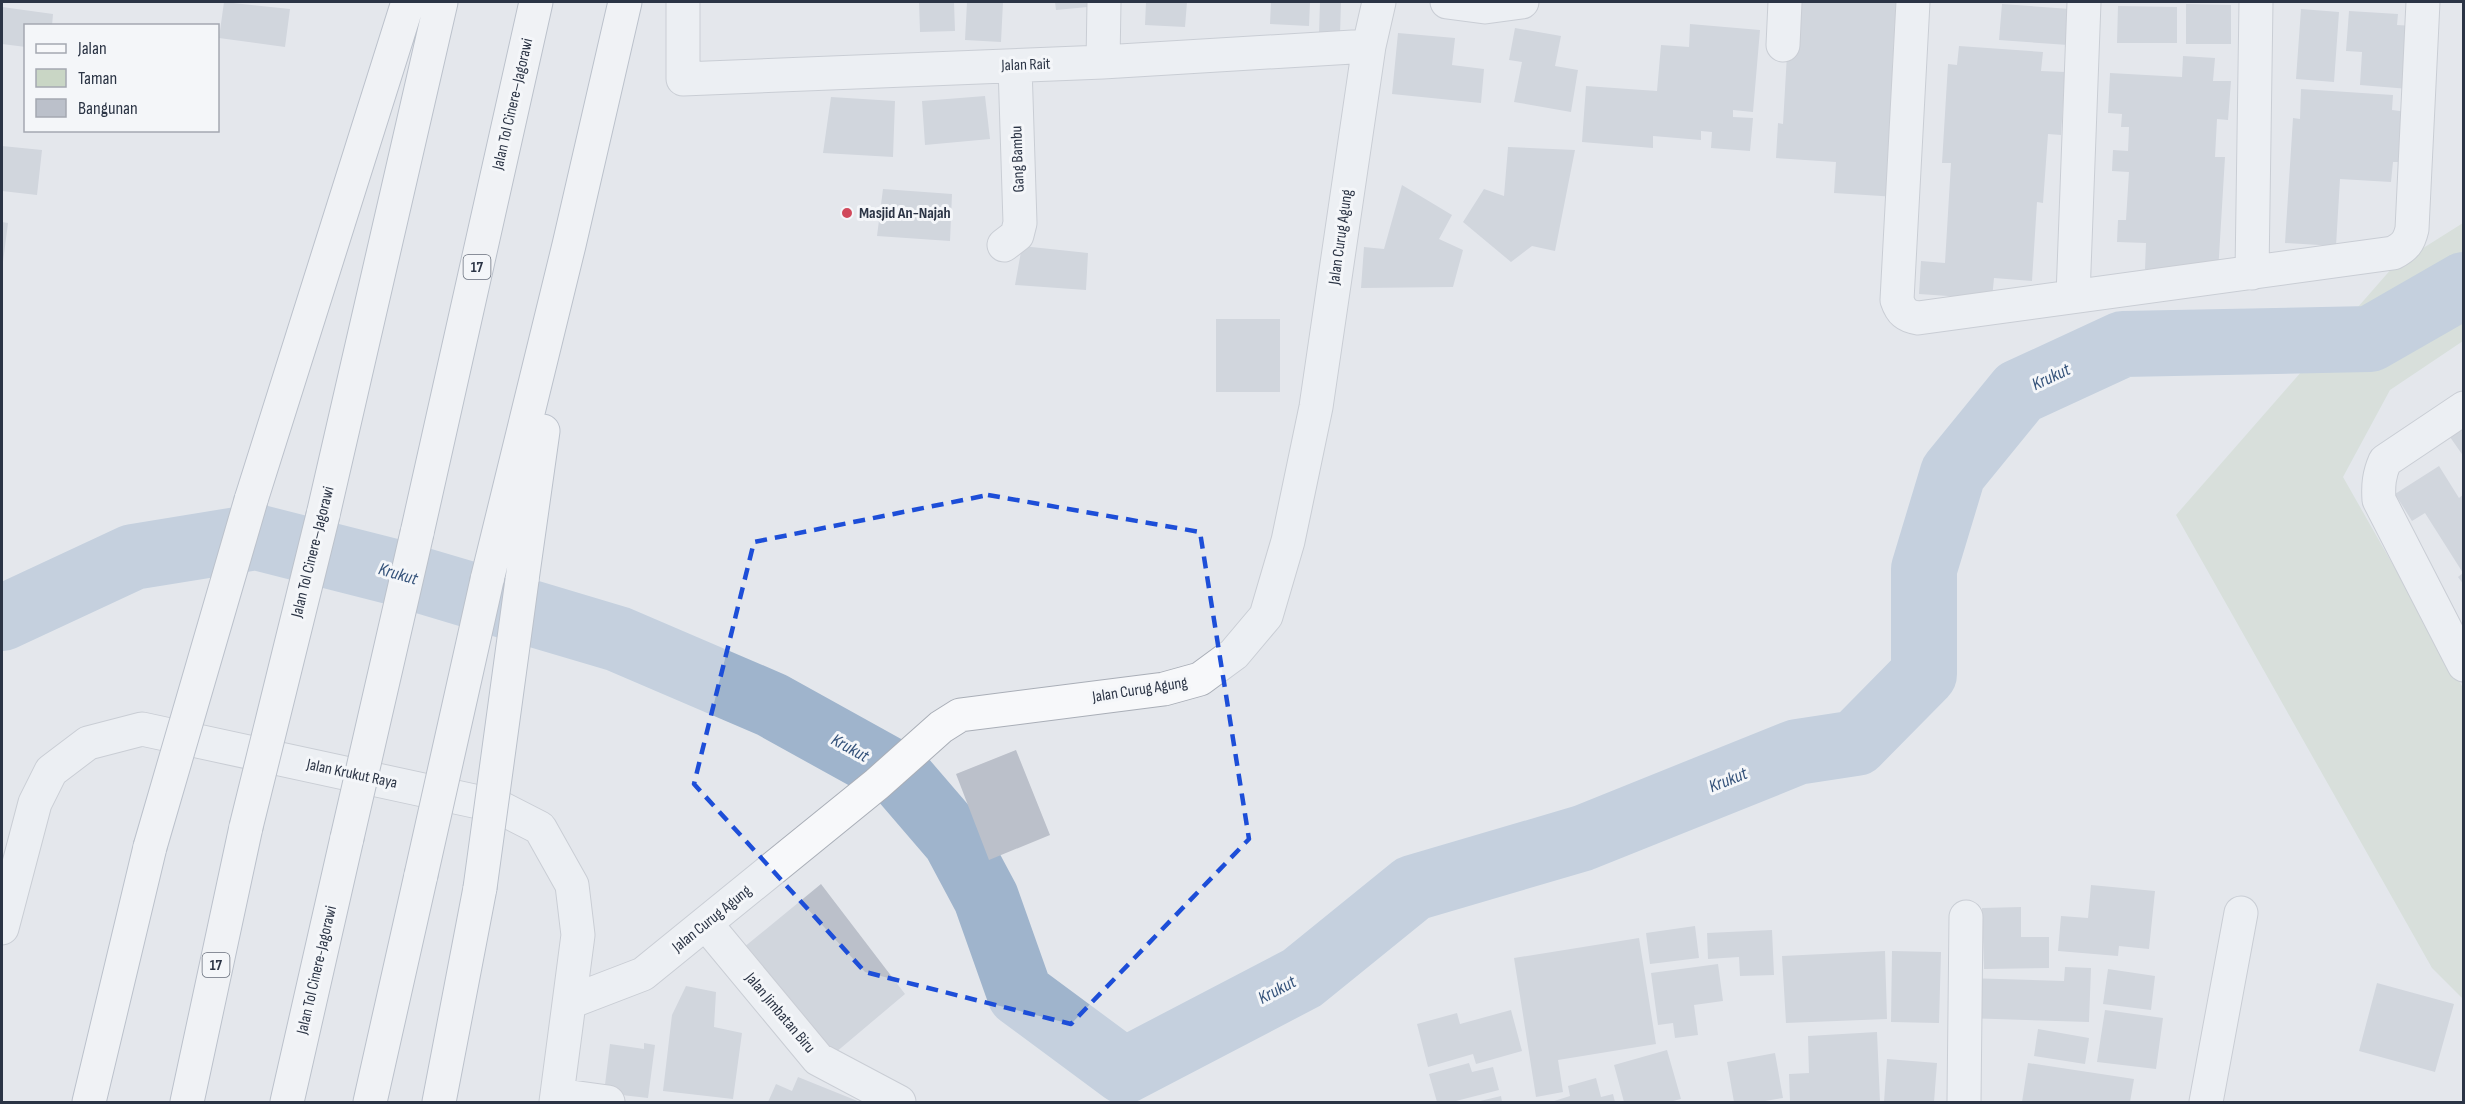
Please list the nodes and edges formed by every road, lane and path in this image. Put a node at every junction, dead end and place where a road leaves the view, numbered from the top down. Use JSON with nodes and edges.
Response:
{"nodes":[{"id":1,"x":408,"y":2,"type":"edge"},
{"id":2,"x":441,"y":2,"type":"edge"},
{"id":3,"x":536,"y":2,"type":"edge"},
{"id":4,"x":625,"y":2,"type":"edge"},
{"id":5,"x":683,"y":2,"type":"edge"},
{"id":6,"x":1104,"y":2,"type":"edge"},
{"id":7,"x":1379,"y":2,"type":"edge"},
{"id":8,"x":1447,"y":2,"type":"edge"},
{"id":9,"x":1522,"y":2,"type":"edge"},
{"id":10,"x":1785,"y":2,"type":"edge"},
{"id":11,"x":1913,"y":2,"type":"edge"},
{"id":12,"x":2084,"y":2,"type":"edge"},
{"id":13,"x":2256,"y":2,"type":"edge"},
{"id":14,"x":2423,"y":2,"type":"edge"},
{"id":15,"x":1784,"y":45,"type":"dead end"},
{"id":16,"x":1370,"y":46,"type":"junction"},
{"id":17,"x":1103,"y":62,"type":"junction"},
{"id":18,"x":1015,"y":66,"type":"junction"},
{"id":19,"x":569,"y":245,"type":"junction"},
{"id":20,"x":1004,"y":245,"type":"dead end"},
{"id":21,"x":2252,"y":273,"type":"junction"},
{"id":22,"x":2073,"y":296,"type":"junction"},
{"id":23,"x":2463,"y":408,"type":"edge"},
{"id":24,"x":2463,"y":665,"type":"edge"},
{"id":25,"x":347,"y":838,"type":"joint"},
{"id":26,"x":2241,"y":913,"type":"dead end"},
{"id":27,"x":1965,"y":917,"type":"dead end"},
{"id":28,"x":706,"y":924,"type":"junction"},
{"id":29,"x":2,"y":928,"type":"edge"},
{"id":30,"x":570,"y":1002,"type":"junction"},
{"id":31,"x":556,"y":1099,"type":"edge"},
{"id":32,"x":89,"y":1102,"type":"edge"},
{"id":33,"x":187,"y":1102,"type":"edge"},
{"id":34,"x":287,"y":1102,"type":"edge"},
{"id":35,"x":370,"y":1102,"type":"edge"},
{"id":36,"x":439,"y":1102,"type":"edge"},
{"id":37,"x":608,"y":1102,"type":"edge"},
{"id":38,"x":899,"y":1102,"type":"edge"},
{"id":39,"x":1964,"y":1102,"type":"edge"},
{"id":40,"x":2206,"y":1102,"type":"edge"}],
"edges":[{"from":1,"to":32,"type":"highway","bridge":true},
{"from":2,"to":33,"type":"highway","name":"Jalan Tol Cinere–Jagorawi","number":"17","bridge":true},
{"from":3,"to":25,"type":"highway","name":"Jalan Tol Cinere–Jagorawi","number":"17","bridge":true},
{"from":4,"to":19,"type":"highway"},
{"from":5,"to":18,"type":"street","name":"Jalan Rait"},
{"from":6,"to":17,"type":"street"},
{"from":7,"to":16,"type":"street","name":"Jalan Curug Agung"},
{"from":8,"to":9,"type":"street"},
{"from":10,"to":15,"type":"street"},
{"from":11,"to":22,"type":"street"},
{"from":12,"to":22,"type":"street"},
{"from":13,"to":21,"type":"street"},
{"from":14,"to":21,"type":"street"},
{"from":16,"to":17,"type":"street","name":"Jalan Rait"},
{"from":16,"to":28,"type":"street","name":"Jalan Curug Agung"},
{"from":17,"to":18,"type":"street","name":"Jalan Rait"},
{"from":18,"to":20,"type":"street","name":"Gang Bambu"},
{"from":19,"to":35,"type":"highway","bridge":true},
{"from":19,"to":36,"type":"highway","bridge":true},
{"from":21,"to":22,"type":"street"},
{"from":23,"to":24,"type":"street"},
{"from":25,"to":34,"type":"highway","name":"Jalan Tol Cinere-Jagorawi","number":"17"},
{"from":26,"to":40,"type":"street"},
{"from":27,"to":39,"type":"street"},
{"from":28,"to":30,"type":"street","name":"Jalan Curug Agung"},
{"from":28,"to":38,"type":"street","name":"Jalan Jimbatan Biru"},
{"from":29,"to":30,"type":"street","name":"Jalan Krukut Raya"},
{"from":30,"to":31,"type":"street","name":"Jalan Krukut Raya"},
{"from":31,"to":37,"type":"street"}]}
